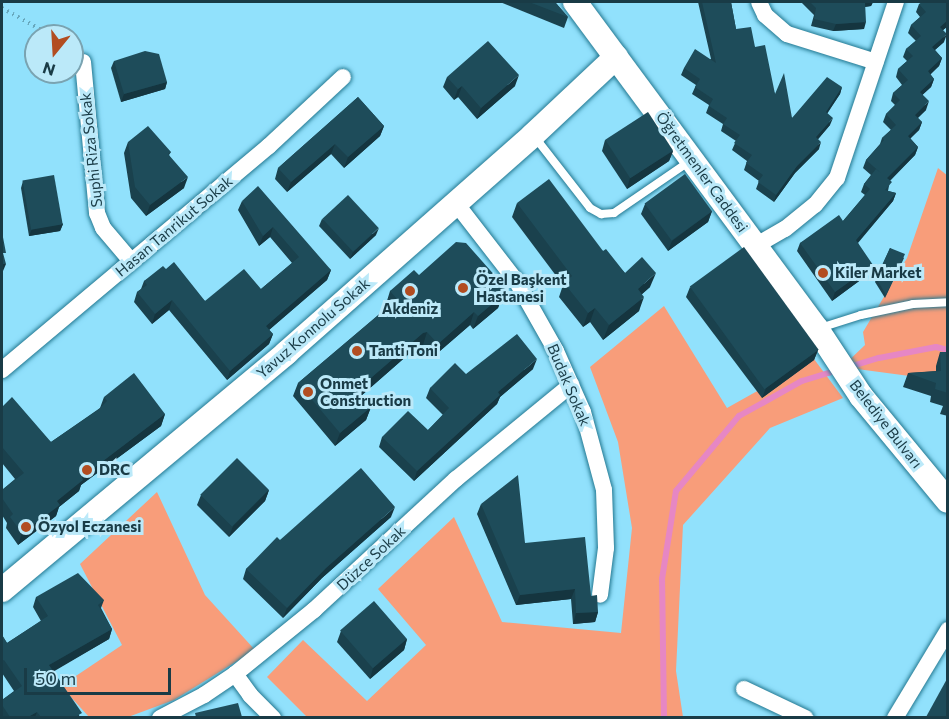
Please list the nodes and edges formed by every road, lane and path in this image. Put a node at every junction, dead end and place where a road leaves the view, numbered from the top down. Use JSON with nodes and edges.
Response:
{"nodes":[{"id":1,"x":575,"y":2,"type":"edge"},
{"id":2,"x":759,"y":2,"type":"edge"},
{"id":3,"x":896,"y":2,"type":"edge"},
{"id":4,"x":2,"y":8,"type":"edge"},
{"id":5,"x":31,"y":24,"type":"edge"},
{"id":6,"x":616,"y":57,"type":"junction"},
{"id":7,"x":876,"y":62,"type":"junction"},
{"id":8,"x":84,"y":73,"type":"edge"},
{"id":9,"x":343,"y":77,"type":"dead end"},
{"id":10,"x":533,"y":135,"type":"junction"},
{"id":11,"x":693,"y":159,"type":"junction"},
{"id":12,"x":455,"y":202,"type":"junction"},
{"id":13,"x":755,"y":246,"type":"junction"},
{"id":14,"x":131,"y":261,"type":"junction"},
{"id":15,"x":948,"y":302,"type":"edge"},
{"id":16,"x":822,"y":337,"type":"junction"},
{"id":17,"x":2,"y":370,"type":"edge"},
{"id":18,"x":571,"y":385,"type":"junction"},
{"id":19,"x":948,"y":501,"type":"edge"},
{"id":20,"x":2,"y":587,"type":"edge"},
{"id":21,"x":600,"y":595,"type":"edge"},
{"id":22,"x":948,"y":630,"type":"edge"},
{"id":23,"x":235,"y":674,"type":"junction"},
{"id":24,"x":744,"y":689,"type":"dead end"},
{"id":25,"x":160,"y":717,"type":"edge"},
{"id":26,"x":273,"y":717,"type":"edge"},
{"id":27,"x":805,"y":717,"type":"edge"},
{"id":28,"x":895,"y":717,"type":"edge"}],
"edges":[{"from":1,"to":6,"type":"street","name":"Öğretmenler Caddesi"},
{"from":2,"to":7,"type":"street"},
{"from":3,"to":7,"type":"street"},
{"from":4,"to":5,"type":"path"},
{"from":6,"to":10,"type":"street","name":"Yavuz Konnolu Sokak"},
{"from":6,"to":11,"type":"street","name":"Öğretmenler Caddesi"},
{"from":7,"to":13,"type":"street"},
{"from":8,"to":14,"type":"street","name":"Suphi Riza Sokak"},
{"from":9,"to":14,"type":"street","name":"Hasan Tanrikut Sokak"},
{"from":10,"to":11,"type":"lane"},
{"from":10,"to":12,"type":"street","name":"Yavuz Konnolu Sokak"},
{"from":11,"to":13,"type":"street","name":"Öğretmenler Caddesi"},
{"from":12,"to":18,"type":"street","name":"Budak Sokak"},
{"from":12,"to":20,"type":"street","name":"Yavuz Konnolu Sokak"},
{"from":13,"to":16,"type":"street","name":"Öğretmenler Caddesi"},
{"from":14,"to":17,"type":"street","name":"Hasan Tanrikut Sokak"},
{"from":15,"to":16,"type":"lane"},
{"from":16,"to":19,"type":"street","name":"Belediye Bulvarı"},
{"from":18,"to":21,"type":"street","name":"Budak Sokak"},
{"from":18,"to":23,"type":"street","name":"Düzce Sokak"},
{"from":22,"to":28,"type":"street"},
{"from":23,"to":25,"type":"street","name":"Düzce Sokak"},
{"from":23,"to":26,"type":"street"},
{"from":24,"to":27,"type":"street"}]}
